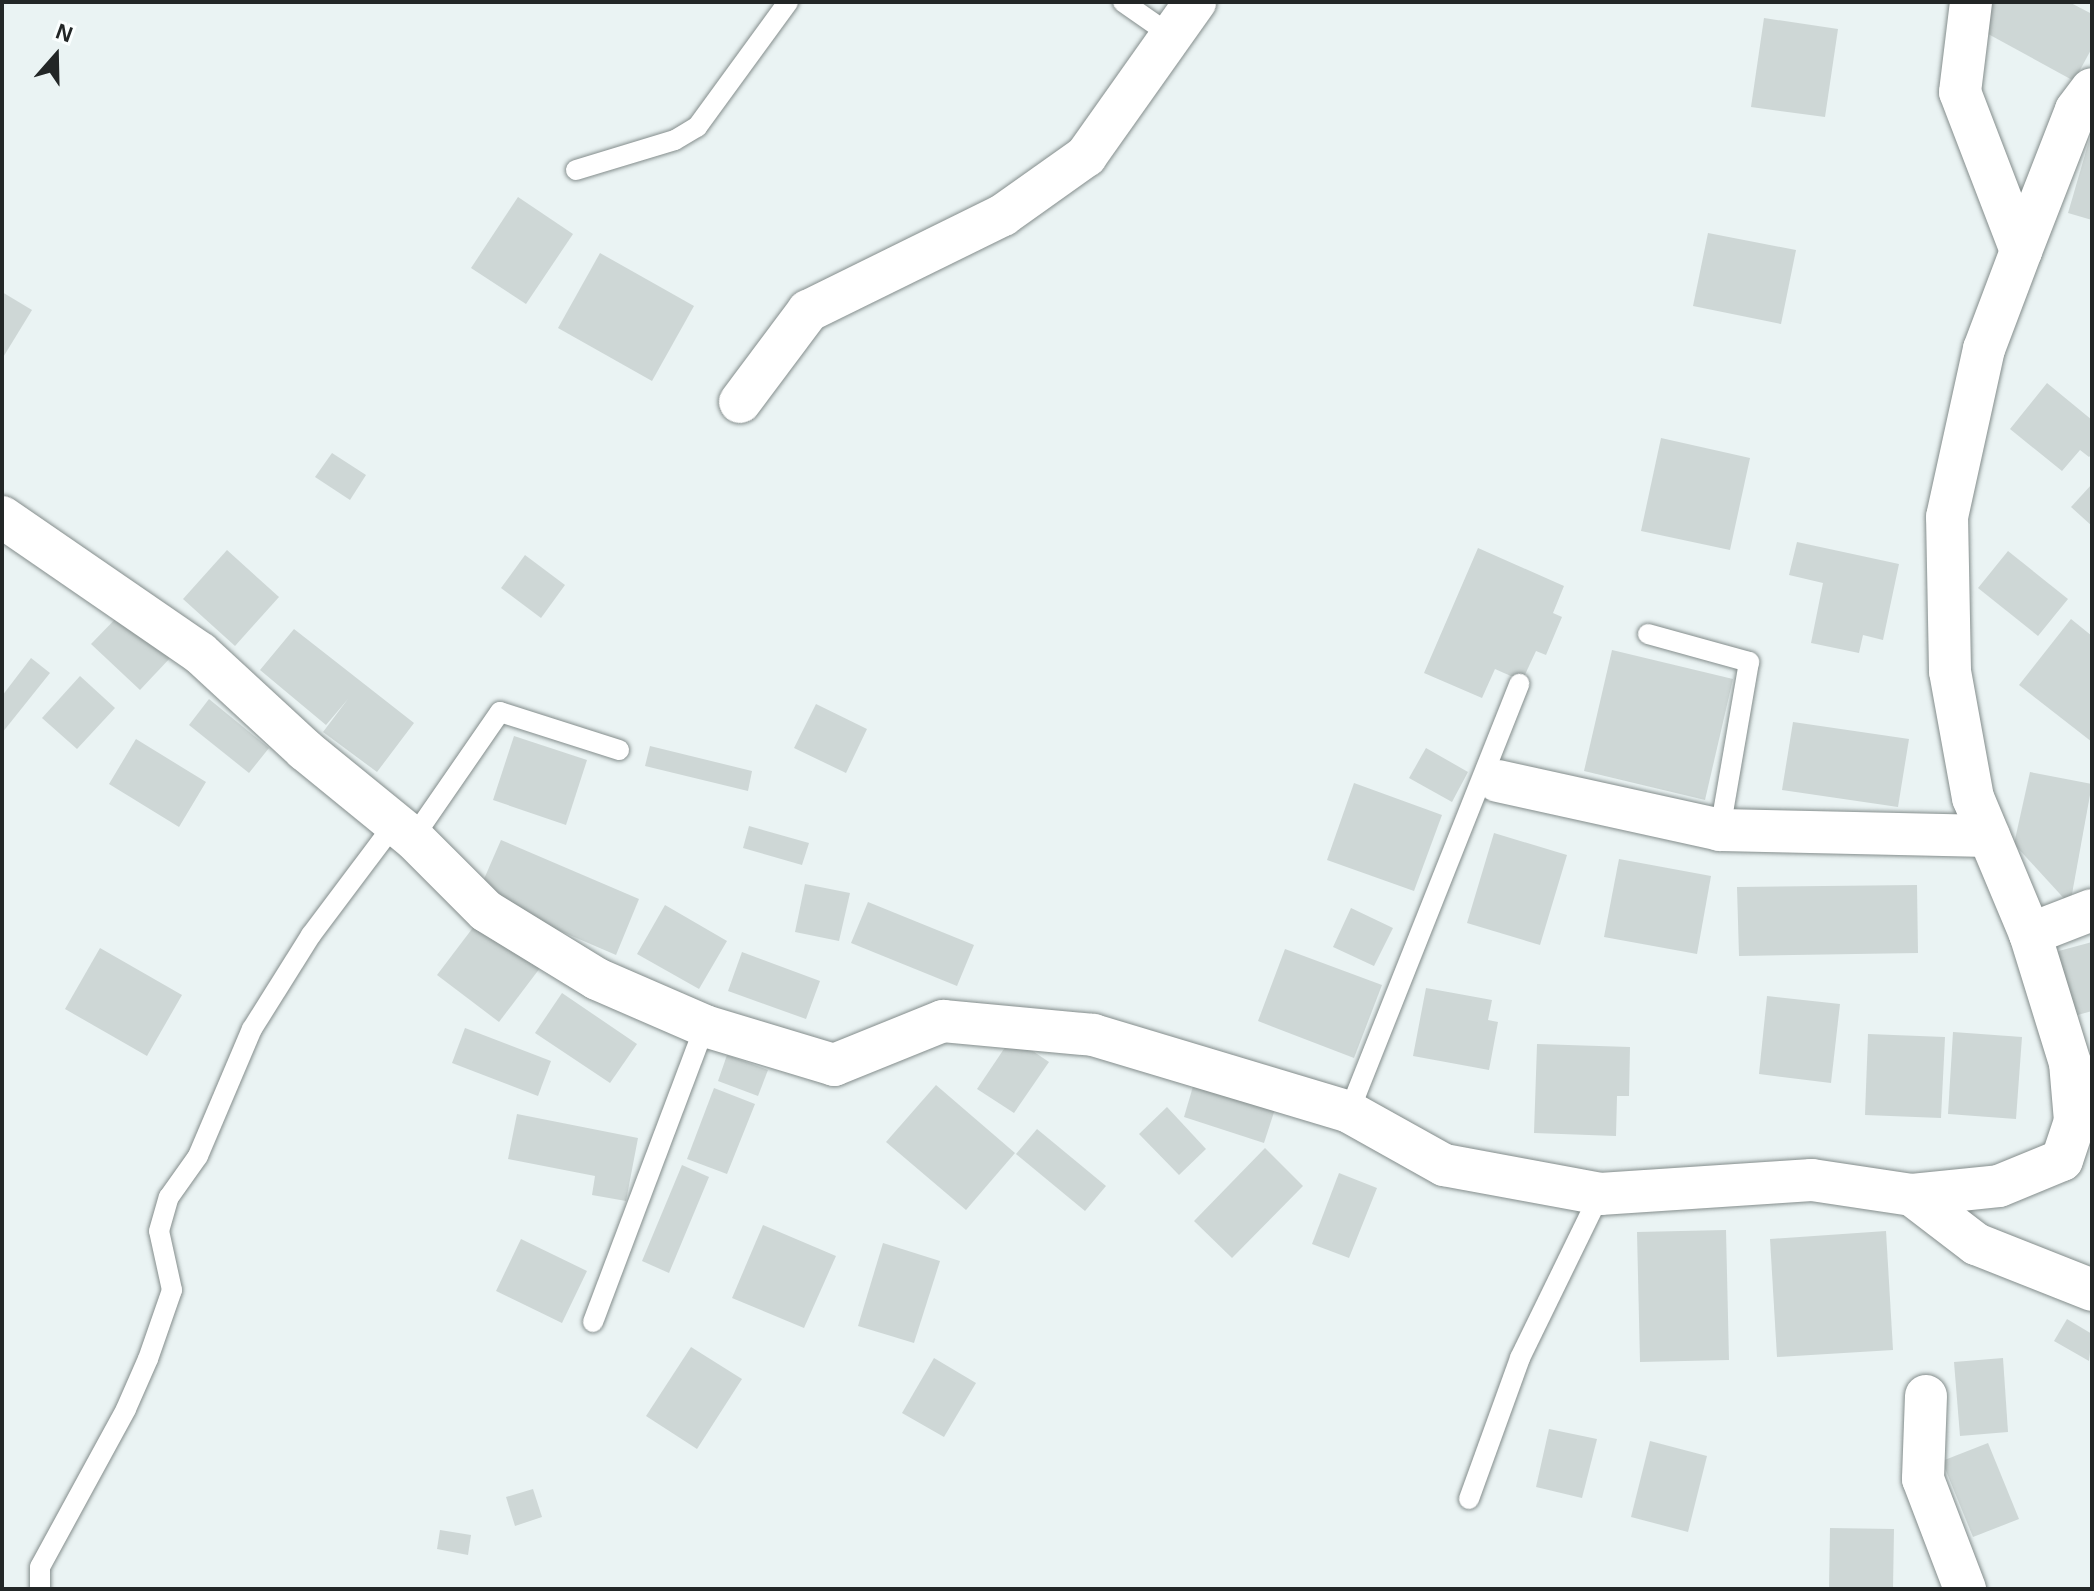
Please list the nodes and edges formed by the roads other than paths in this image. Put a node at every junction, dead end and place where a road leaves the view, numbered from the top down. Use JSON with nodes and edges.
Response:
{"nodes":[{"id":1,"x":788,"y":2,"type":"edge"},
{"id":2,"x":1123,"y":2,"type":"edge"},
{"id":3,"x":1195,"y":2,"type":"edge"},
{"id":4,"x":1971,"y":2,"type":"edge"},
{"id":5,"x":1172,"y":36,"type":"junction"},
{"id":6,"x":2092,"y":89,"type":"edge"},
{"id":7,"x":576,"y":170,"type":"dead end"},
{"id":8,"x":2021,"y":251,"type":"junction"},
{"id":9,"x":740,"y":402,"type":"dead end"},
{"id":10,"x":2,"y":517,"type":"edge"},
{"id":11,"x":1648,"y":634,"type":"dead end"},
{"id":12,"x":1519,"y":684,"type":"dead end"},
{"id":13,"x":619,"y":750,"type":"dead end"},
{"id":14,"x":1498,"y":781,"type":"dead end"},
{"id":15,"x":404,"y":830,"type":"junction"},
{"id":16,"x":1720,"y":830,"type":"junction"},
{"id":17,"x":1989,"y":836,"type":"junction"},
{"id":18,"x":2092,"y":910,"type":"edge"},
{"id":19,"x":2030,"y":934,"type":"junction"},
{"id":20,"x":705,"y":1026,"type":"junction"},
{"id":21,"x":1349,"y":1112,"type":"junction"},
{"id":22,"x":1600,"y":1194,"type":"junction"},
{"id":23,"x":1912,"y":1195,"type":"junction"},
{"id":24,"x":2092,"y":1290,"type":"edge"},
{"id":25,"x":593,"y":1322,"type":"dead end"},
{"id":26,"x":1926,"y":1396,"type":"dead end"},
{"id":27,"x":1469,"y":1499,"type":"dead end"},
{"id":28,"x":40,"y":1589,"type":"edge"},
{"id":29,"x":1965,"y":1589,"type":"edge"}],
"edges":[{"from":1,"to":7,"type":"lane"},
{"from":2,"to":5,"type":"lane"},
{"from":3,"to":5,"type":"street"},
{"from":4,"to":8,"type":"street"},
{"from":5,"to":9,"type":"street"},
{"from":6,"to":8,"type":"street"},
{"from":8,"to":17,"type":"street"},
{"from":10,"to":15,"type":"street"},
{"from":11,"to":16,"type":"lane"},
{"from":12,"to":21,"type":"lane"},
{"from":13,"to":15,"type":"lane"},
{"from":14,"to":16,"type":"street"},
{"from":15,"to":20,"type":"street"},
{"from":15,"to":28,"type":"lane"},
{"from":16,"to":17,"type":"street"},
{"from":17,"to":19,"type":"street"},
{"from":18,"to":19,"type":"street"},
{"from":19,"to":23,"type":"street"},
{"from":20,"to":21,"type":"street"},
{"from":20,"to":25,"type":"lane"},
{"from":21,"to":22,"type":"street"},
{"from":22,"to":23,"type":"street"},
{"from":22,"to":27,"type":"lane"},
{"from":23,"to":24,"type":"street"},
{"from":26,"to":29,"type":"street"}]}
